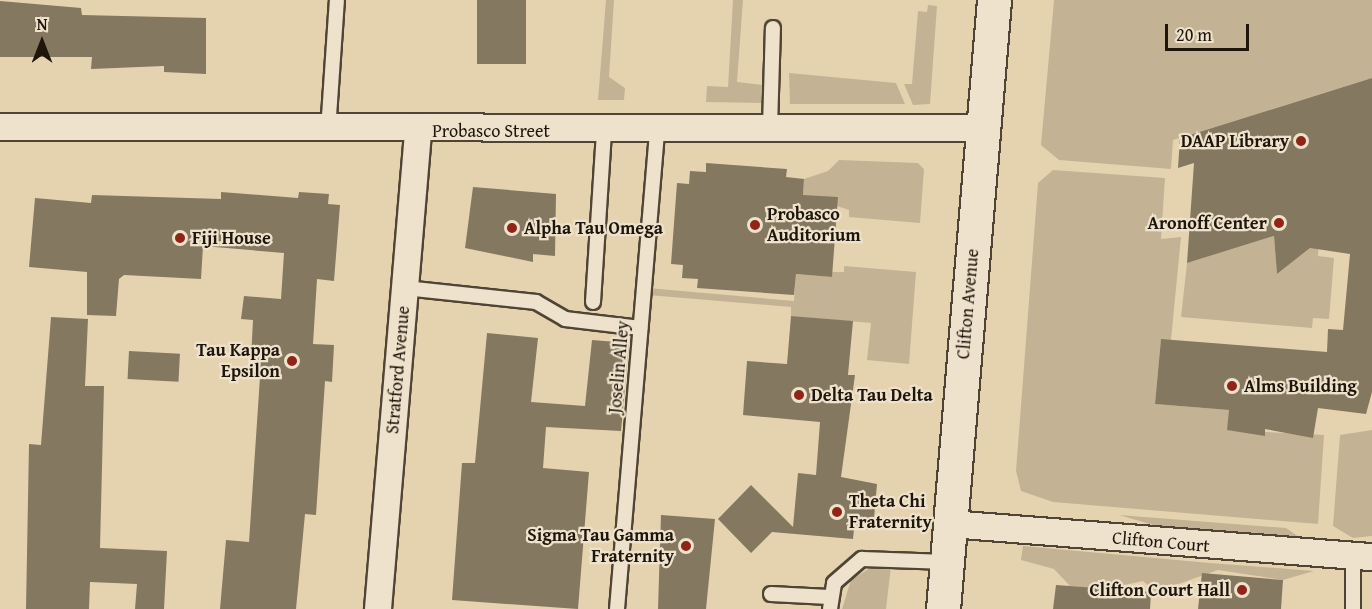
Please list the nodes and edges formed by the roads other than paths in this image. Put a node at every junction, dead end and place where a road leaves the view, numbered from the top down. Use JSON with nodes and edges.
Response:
{"nodes":[{"id":1,"x":337,"y":0,"type":"edge"},
{"id":2,"x":994,"y":0,"type":"edge"},
{"id":3,"x":1001,"y":0,"type":"edge"},
{"id":4,"x":773,"y":28,"type":"dead end"},
{"id":5,"x":991,"y":40,"type":"junction"},
{"id":6,"x":770,"y":126,"type":"junction"},
{"id":7,"x":0,"y":128,"type":"edge"},
{"id":8,"x":657,"y":128,"type":"junction"},
{"id":9,"x":983,"y":128,"type":"junction"},
{"id":10,"x":604,"y":130,"type":"junction"},
{"id":11,"x":328,"y":131,"type":"junction"},
{"id":12,"x":418,"y":132,"type":"junction"},
{"id":13,"x":405,"y":288,"type":"junction"},
{"id":14,"x":592,"y":302,"type":"dead end"},
{"id":15,"x":640,"y":328,"type":"junction"},
{"id":16,"x":950,"y":524,"type":"junction"},
{"id":17,"x":1363,"y":558,"type":"edge"},
{"id":18,"x":947,"y":561,"type":"junction"},
{"id":19,"x":771,"y":594,"type":"dead end"},
{"id":20,"x":830,"y":603,"type":"edge"},
{"id":21,"x":378,"y":609,"type":"edge"},
{"id":22,"x":617,"y":609,"type":"edge"},
{"id":23,"x":943,"y":609,"type":"edge"},
{"id":24,"x":1353,"y":609,"type":"edge"}],
"edges":[{"from":1,"to":11,"type":"lane"},
{"from":2,"to":5,"type":"main road","name":"Clifton Avenue"},
{"from":3,"to":5,"type":"main road"},
{"from":4,"to":6,"type":"lane"},
{"from":5,"to":9,"type":"main road","name":"Clifton Avenue"},
{"from":6,"to":8,"type":"street","name":"Probasco Street"},
{"from":6,"to":9,"type":"street","name":"Probasco Street"},
{"from":7,"to":11,"type":"street","name":"Probasco Street"},
{"from":8,"to":10,"type":"street","name":"Probasco Street"},
{"from":8,"to":15,"type":"lane","name":"Joselin Alley"},
{"from":9,"to":16,"type":"main road","name":"Clifton Avenue"},
{"from":10,"to":12,"type":"street","name":"Probasco Street"},
{"from":10,"to":14,"type":"lane"},
{"from":11,"to":12,"type":"street","name":"Probasco Street"},
{"from":12,"to":13,"type":"street","name":"Stratford Avenue"},
{"from":13,"to":15,"type":"lane"},
{"from":13,"to":21,"type":"street","name":"Stratford Avenue"},
{"from":15,"to":22,"type":"lane","name":"Joselin Alley"},
{"from":16,"to":17,"type":"street","name":"Clifton Court"},
{"from":16,"to":18,"type":"main road","name":"Clifton Avenue"},
{"from":17,"to":24,"type":"lane"},
{"from":18,"to":20,"type":"lane"},
{"from":18,"to":23,"type":"main road","name":"Clifton Avenue"},
{"from":19,"to":20,"type":"lane"}]}
